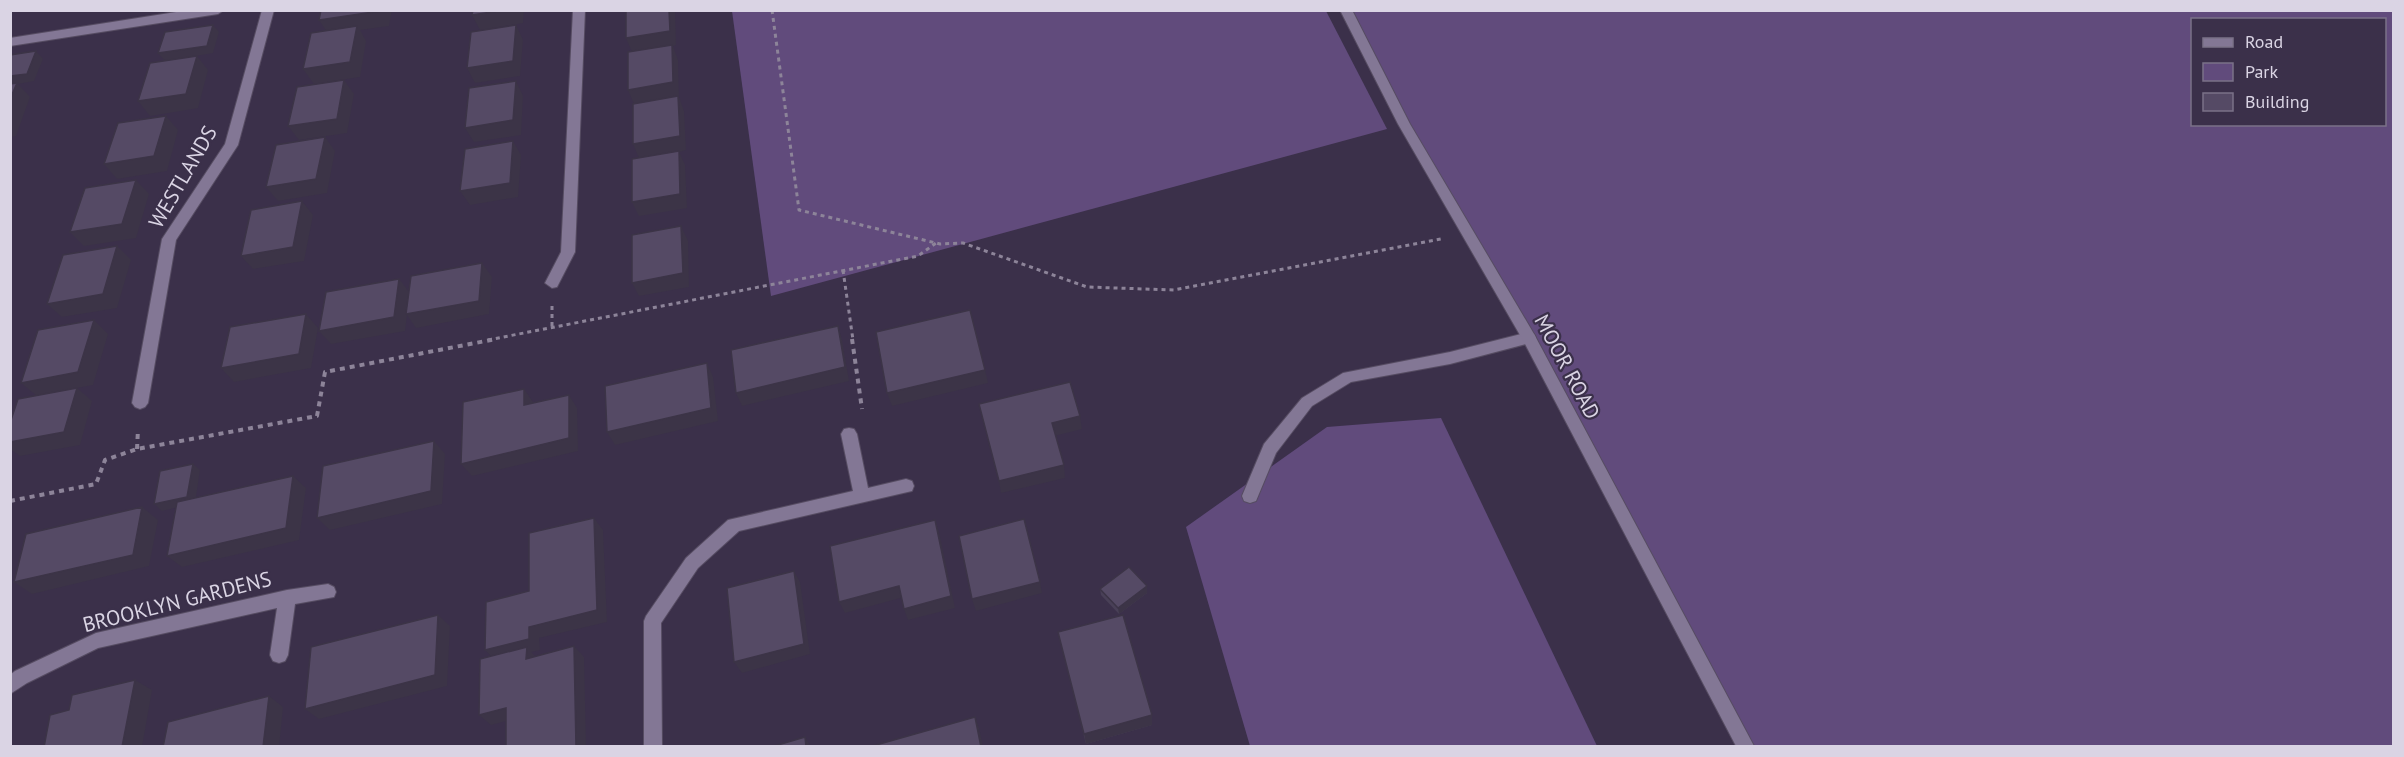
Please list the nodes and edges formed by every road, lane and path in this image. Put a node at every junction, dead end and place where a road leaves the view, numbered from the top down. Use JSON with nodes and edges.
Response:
{"nodes":[{"id":1,"x":218,"y":10,"type":"edge"},
{"id":2,"x":268,"y":10,"type":"edge"},
{"id":3,"x":579,"y":10,"type":"edge"},
{"id":4,"x":772,"y":10,"type":"edge"},
{"id":5,"x":1346,"y":10,"type":"edge"},
{"id":6,"x":10,"y":42,"type":"edge"},
{"id":7,"x":1441,"y":239,"type":"dead end"},
{"id":8,"x":936,"y":243,"type":"junction"},
{"id":9,"x":843,"y":270,"type":"junction"},
{"id":10,"x":552,"y":283,"type":"dead end"},
{"id":11,"x":1529,"y":338,"type":"junction"},
{"id":12,"x":140,"y":403,"type":"dead end"},
{"id":13,"x":849,"y":434,"type":"joint"},
{"id":14,"x":906,"y":486,"type":"dead end"},
{"id":15,"x":862,"y":495,"type":"junction"},
{"id":16,"x":1250,"y":496,"type":"dead end"},
{"id":17,"x":10,"y":501,"type":"edge"},
{"id":18,"x":328,"y":592,"type":"dead end"},
{"id":19,"x":287,"y":598,"type":"junction"},
{"id":20,"x":279,"y":656,"type":"dead end"},
{"id":21,"x":10,"y":686,"type":"edge"},
{"id":22,"x":653,"y":747,"type":"edge"},
{"id":23,"x":1745,"y":747,"type":"edge"}],
"edges":[{"from":1,"to":6,"type":"street"},
{"from":2,"to":12,"type":"street","name":"WESTLANDS"},
{"from":3,"to":10,"type":"street"},
{"from":4,"to":8,"type":"path"},
{"from":5,"to":11,"type":"street","name":"MOOR ROAD"},
{"from":7,"to":8,"type":"path"},
{"from":8,"to":9,"type":"path"},
{"from":9,"to":13,"type":"path"},
{"from":9,"to":17,"type":"path"},
{"from":11,"to":16,"type":"street"},
{"from":11,"to":23,"type":"street","name":"MOOR ROAD"},
{"from":13,"to":15,"type":"street"},
{"from":14,"to":15,"type":"street"},
{"from":15,"to":22,"type":"street"},
{"from":18,"to":19,"type":"street","name":"BROOKLYN GARDENS"},
{"from":19,"to":20,"type":"street"},
{"from":19,"to":21,"type":"street","name":"BROOKLYN GARDENS"}]}
